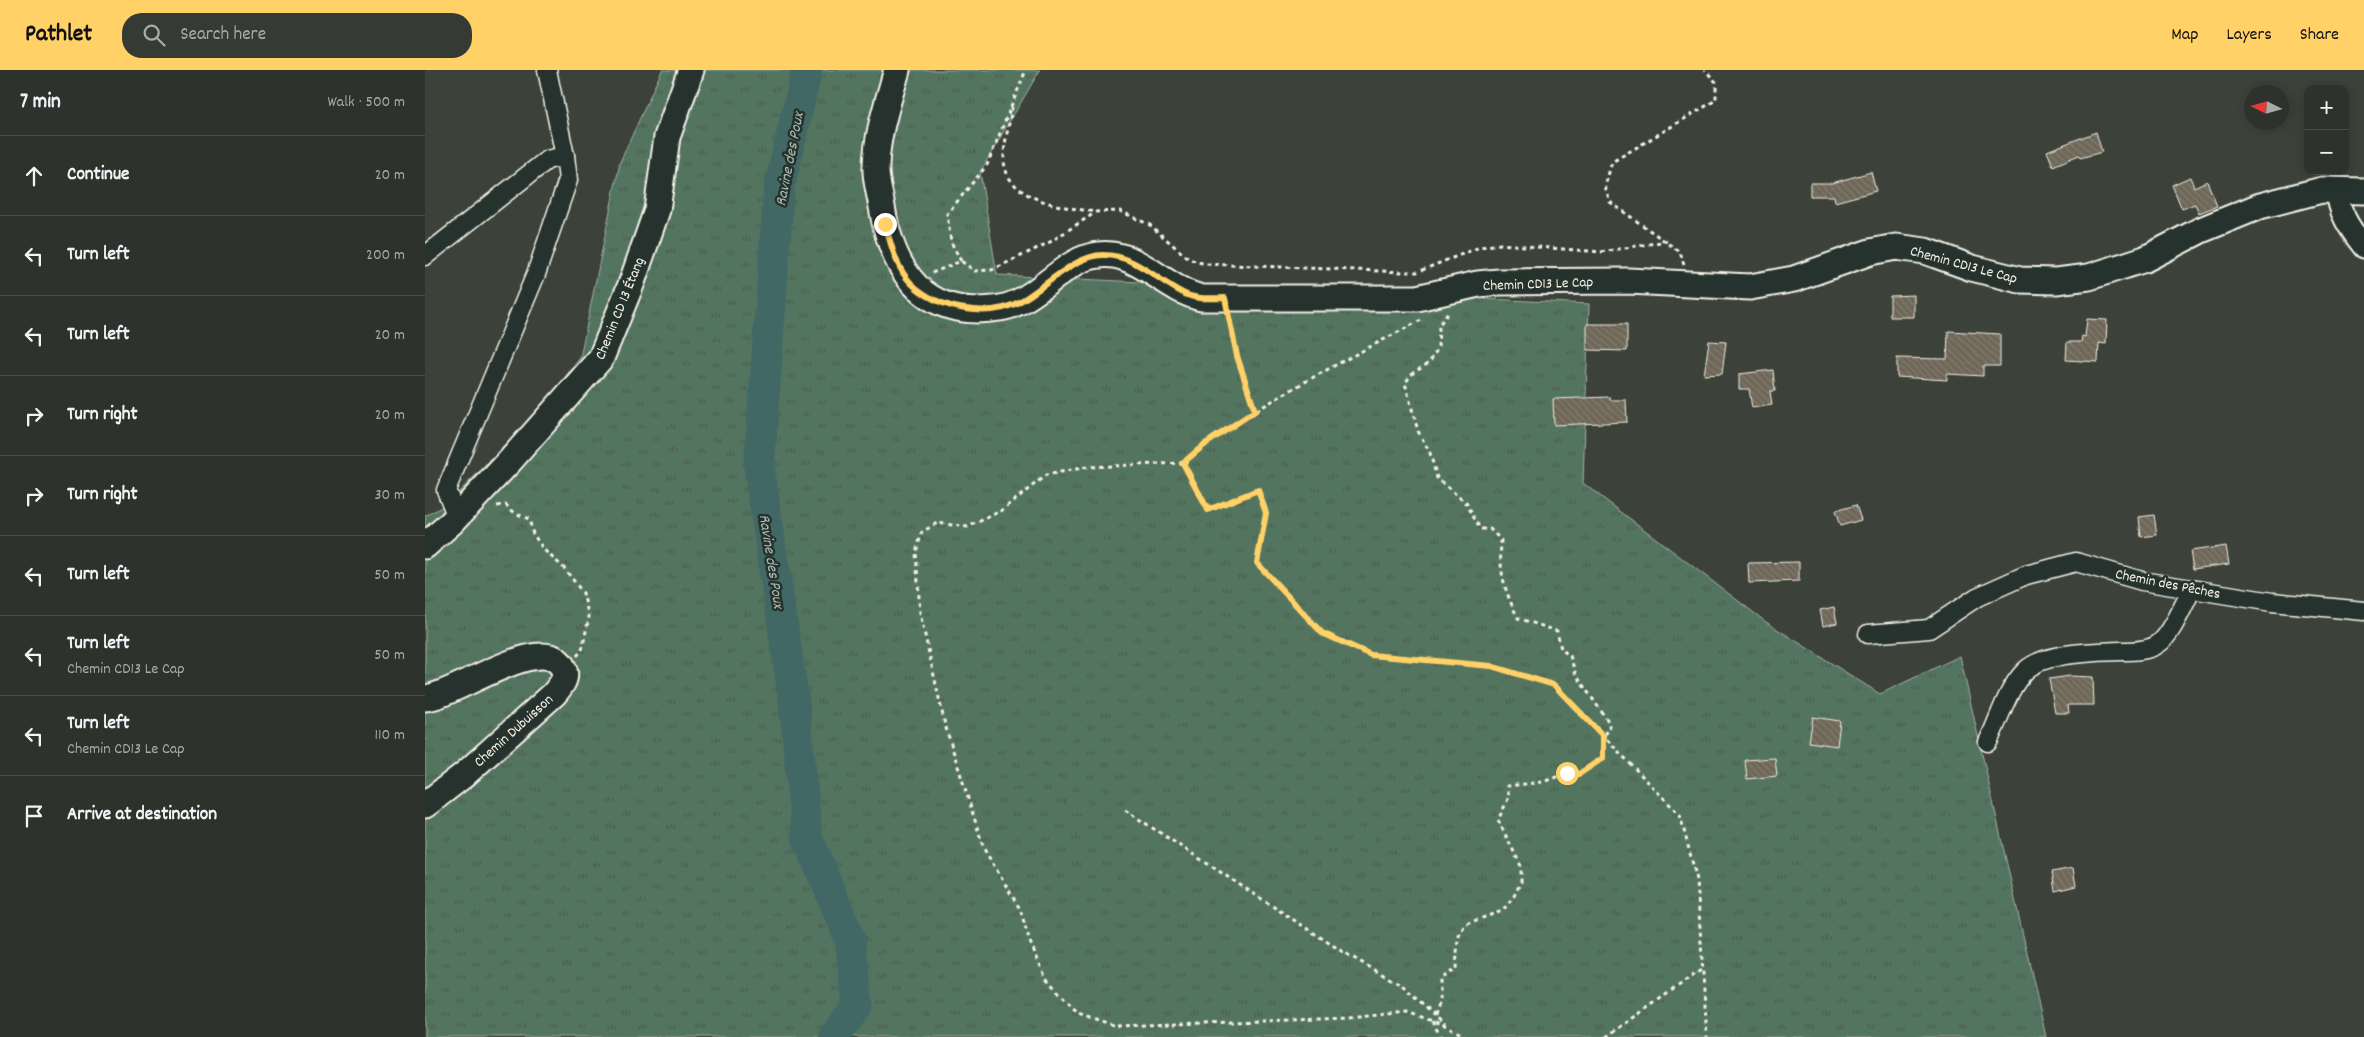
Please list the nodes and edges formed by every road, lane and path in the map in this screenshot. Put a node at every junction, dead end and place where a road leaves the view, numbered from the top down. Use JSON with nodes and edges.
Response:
{"nodes":[{"id":1,"x":547,"y":70,"type":"edge"},
{"id":2,"x":691,"y":70,"type":"edge"},
{"id":3,"x":897,"y":70,"type":"edge"},
{"id":4,"x":1026,"y":70,"type":"edge"},
{"id":5,"x":1705,"y":70,"type":"edge"},
{"id":6,"x":1013,"y":101,"type":"junction"},
{"id":7,"x":565,"y":156,"type":"junction"},
{"id":8,"x":2337,"y":189,"type":"junction"},
{"id":9,"x":2364,"y":191,"type":"edge"},
{"id":10,"x":1096,"y":212,"type":"junction"},
{"id":11,"x":1667,"y":241,"type":"junction"},
{"id":12,"x":2364,"y":247,"type":"edge"},
{"id":13,"x":425,"y":256,"type":"edge"},
{"id":14,"x":961,"y":261,"type":"junction"},
{"id":15,"x":911,"y":283,"type":"junction"},
{"id":16,"x":1687,"y":286,"type":"junction"},
{"id":17,"x":1427,"y":297,"type":"junction"},
{"id":18,"x":1225,"y":298,"type":"junction"},
{"id":19,"x":1454,"y":306,"type":"dead end"},
{"id":20,"x":1255,"y":411,"type":"junction"},
{"id":21,"x":1183,"y":463,"type":"junction"},
{"id":22,"x":461,"y":512,"type":"junction"},
{"id":23,"x":425,"y":546,"type":"edge"},
{"id":24,"x":2192,"y":589,"type":"junction"},
{"id":25,"x":2364,"y":611,"type":"edge"},
{"id":26,"x":1868,"y":634,"type":"dead end"},
{"id":27,"x":565,"y":672,"type":"junction"},
{"id":28,"x":425,"y":698,"type":"edge"},
{"id":29,"x":1603,"y":736,"type":"junction"},
{"id":30,"x":1988,"y":742,"type":"dead end"},
{"id":31,"x":425,"y":805,"type":"edge"},
{"id":32,"x":1125,"y":810,"type":"dead end"},
{"id":33,"x":1701,"y":969,"type":"junction"},
{"id":34,"x":1435,"y":1015,"type":"junction"},
{"id":35,"x":1432,"y":1021,"type":"junction"},
{"id":36,"x":1447,"y":1026,"type":"junction"},
{"id":37,"x":1441,"y":1037,"type":"edge"},
{"id":38,"x":1467,"y":1037,"type":"edge"},
{"id":39,"x":1606,"y":1037,"type":"edge"},
{"id":40,"x":1707,"y":1037,"type":"edge"}],
"edges":[{"from":1,"to":7,"type":"street"},
{"from":2,"to":22,"type":"main road","name":"Chemin CD 13 Étang"},
{"from":3,"to":15,"type":"main road","name":"Chemin CD13 Le Cap"},
{"from":4,"to":6,"type":"path"},
{"from":5,"to":11,"type":"path"},
{"from":6,"to":10,"type":"path"},
{"from":6,"to":14,"type":"path"},
{"from":7,"to":13,"type":"street"},
{"from":7,"to":22,"type":"street"},
{"from":8,"to":9,"type":"main road","name":"Chemin CD13 Le Cap"},
{"from":8,"to":12,"type":"street"},
{"from":8,"to":16,"type":"main road","name":"Chemin CD13 Le Cap"},
{"from":10,"to":11,"type":"path"},
{"from":10,"to":14,"type":"path"},
{"from":11,"to":16,"type":"path"},
{"from":14,"to":15,"type":"path"},
{"from":15,"to":18,"type":"main road","name":"Chemin CD13 Le Cap"},
{"from":16,"to":17,"type":"main road","name":"Chemin CD13 Le Cap"},
{"from":17,"to":18,"type":"main road","name":"Chemin CD13 Le Cap"},
{"from":17,"to":20,"type":"path"},
{"from":18,"to":20,"type":"path"},
{"from":19,"to":29,"type":"path"},
{"from":20,"to":21,"type":"path"},
{"from":21,"to":29,"type":"path"},
{"from":21,"to":35,"type":"path"},
{"from":22,"to":23,"type":"main road","name":"Chemin CD 13 Étang"},
{"from":22,"to":27,"type":"path"},
{"from":24,"to":25,"type":"street","name":"Chemin des Pêches"},
{"from":24,"to":26,"type":"street","name":"Chemin des Pêches"},
{"from":24,"to":30,"type":"street"},
{"from":27,"to":28,"type":"main road"},
{"from":27,"to":31,"type":"main road","name":"Chemin Dubuisson"},
{"from":29,"to":33,"type":"path"},
{"from":29,"to":34,"type":"path"},
{"from":32,"to":34,"type":"path"},
{"from":33,"to":39,"type":"path"},
{"from":33,"to":40,"type":"path"},
{"from":34,"to":36,"type":"path"},
{"from":35,"to":36,"type":"path"},
{"from":35,"to":37,"type":"path"},
{"from":36,"to":38,"type":"path"}]}
